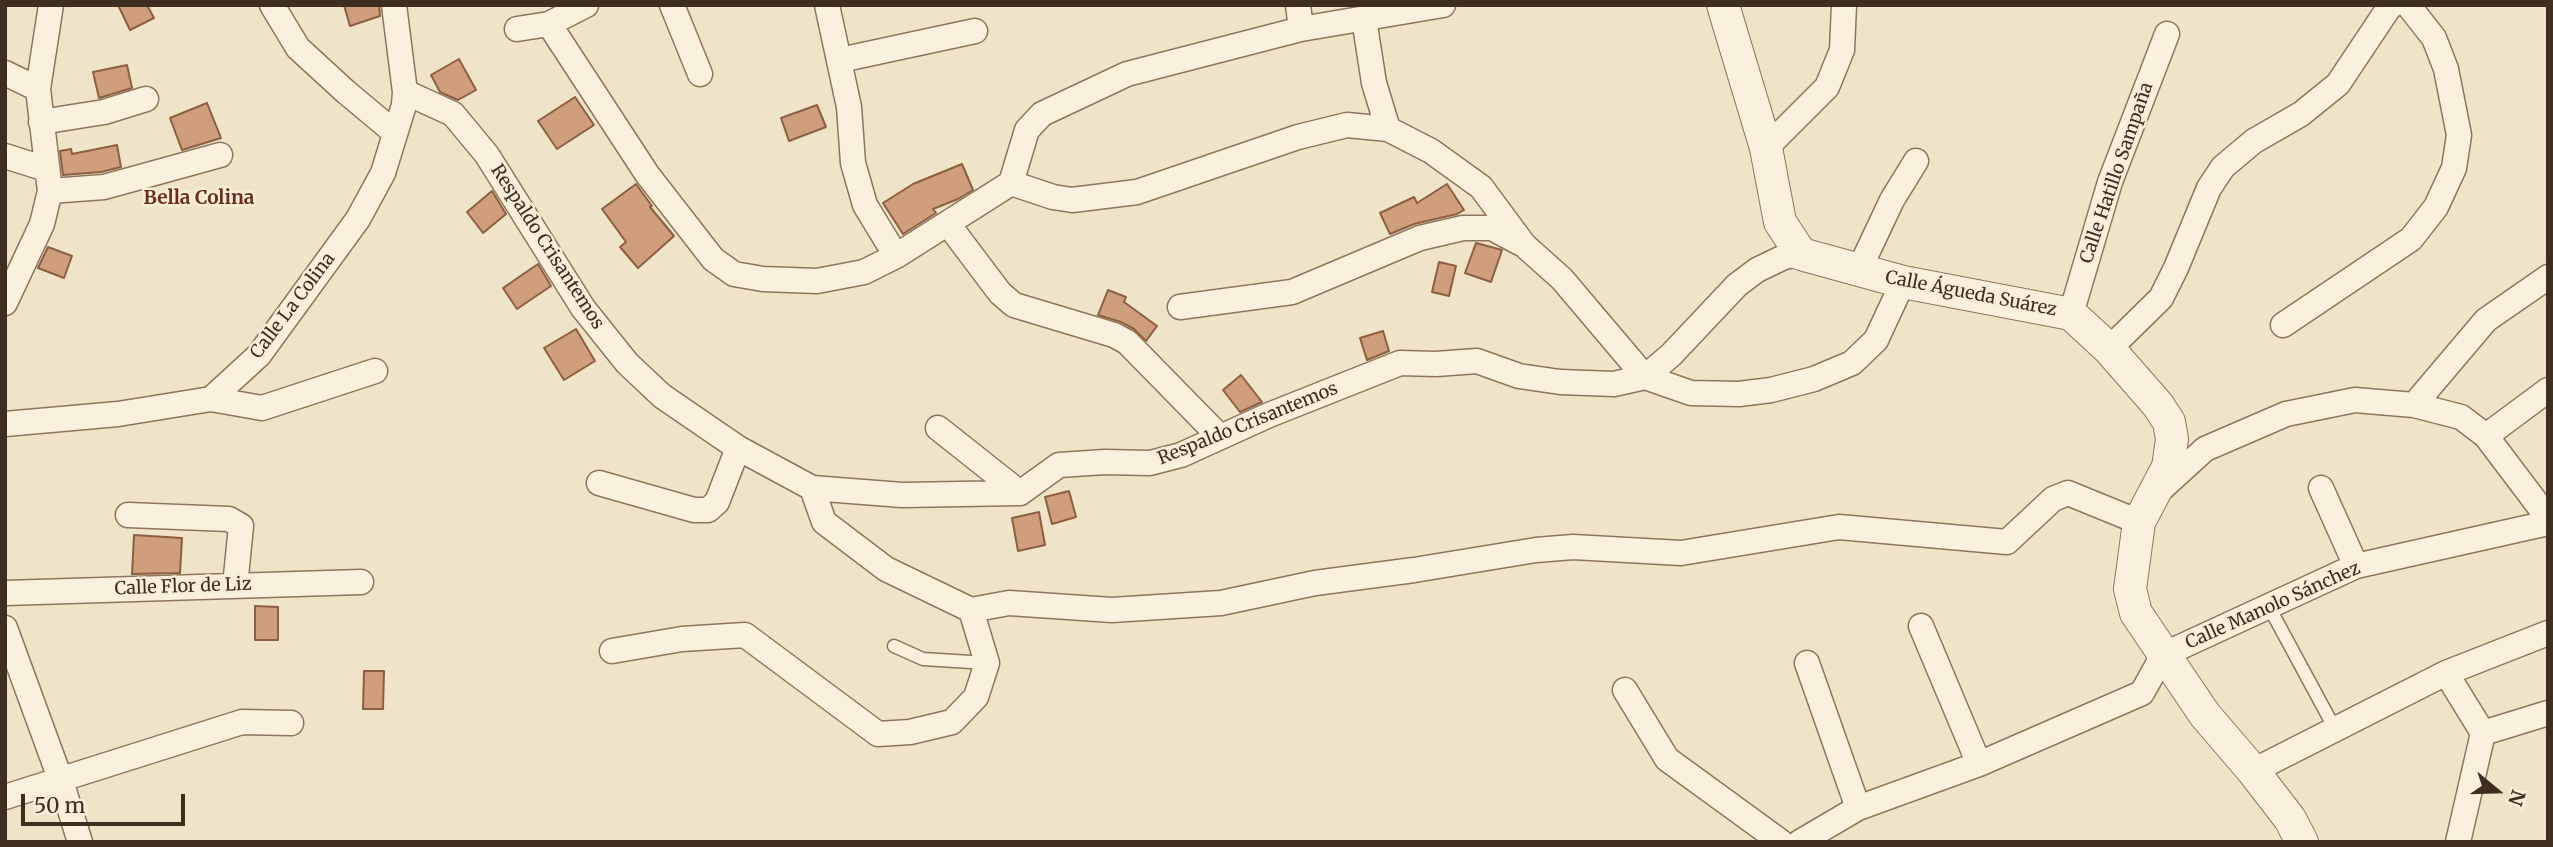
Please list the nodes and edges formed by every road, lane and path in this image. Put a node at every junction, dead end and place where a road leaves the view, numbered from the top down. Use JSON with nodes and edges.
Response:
{"nodes":[{"id":1,"x":51,"y":5,"type":"edge"},
{"id":2,"x":272,"y":5,"type":"edge"},
{"id":3,"x":394,"y":5,"type":"edge"},
{"id":4,"x":586,"y":5,"type":"edge"},
{"id":5,"x":672,"y":5,"type":"edge"},
{"id":6,"x":827,"y":5,"type":"edge"},
{"id":7,"x":1443,"y":5,"type":"edge"},
{"id":8,"x":1723,"y":5,"type":"edge"},
{"id":9,"x":1844,"y":5,"type":"edge"},
{"id":10,"x":2393,"y":5,"type":"edge"},
{"id":11,"x":2408,"y":5,"type":"edge"},
{"id":12,"x":1300,"y":17,"type":"edge"},
{"id":13,"x":1364,"y":19,"type":"junction"},
{"id":14,"x":548,"y":24,"type":"junction"},
{"id":15,"x":517,"y":29,"type":"dead end"},
{"id":16,"x":975,"y":32,"type":"dead end"},
{"id":17,"x":2167,"y":34,"type":"dead end"},
{"id":18,"x":840,"y":60,"type":"junction"},
{"id":19,"x":5,"y":73,"type":"edge"},
{"id":20,"x":700,"y":74,"type":"dead end"},
{"id":21,"x":38,"y":89,"type":"junction"},
{"id":22,"x":405,"y":92,"type":"junction"},
{"id":23,"x":146,"y":99,"type":"dead end"},
{"id":24,"x":41,"y":122,"type":"junction"},
{"id":25,"x":1388,"y":129,"type":"junction"},
{"id":26,"x":394,"y":132,"type":"junction"},
{"id":27,"x":1766,"y":148,"type":"junction"},
{"id":28,"x":220,"y":155,"type":"dead end"},
{"id":29,"x":5,"y":156,"type":"edge"},
{"id":30,"x":1916,"y":162,"type":"dead end"},
{"id":31,"x":48,"y":180,"type":"junction"},
{"id":32,"x":1011,"y":183,"type":"junction"},
{"id":33,"x":948,"y":224,"type":"junction"},
{"id":34,"x":1524,"y":245,"type":"junction"},
{"id":35,"x":1801,"y":254,"type":"junction"},
{"id":36,"x":895,"y":256,"type":"junction"},
{"id":37,"x":1859,"y":270,"type":"junction"},
{"id":38,"x":2548,"y":276,"type":"edge"},
{"id":39,"x":1903,"y":282,"type":"junction"},
{"id":40,"x":5,"y":303,"type":"edge"},
{"id":41,"x":1180,"y":307,"type":"dead end"},
{"id":42,"x":2071,"y":314,"type":"junction"},
{"id":43,"x":2283,"y":325,"type":"dead end"},
{"id":44,"x":2109,"y":349,"type":"junction"},
{"id":45,"x":375,"y":371,"type":"dead end"},
{"id":46,"x":1645,"y":377,"type":"junction"},
{"id":47,"x":2548,"y":390,"type":"edge"},
{"id":48,"x":211,"y":399,"type":"junction"},
{"id":49,"x":2414,"y":405,"type":"junction"},
{"id":50,"x":5,"y":424,"type":"edge"},
{"id":51,"x":938,"y":428,"type":"dead end"},
{"id":52,"x":2486,"y":436,"type":"junction"},
{"id":53,"x":1220,"y":437,"type":"junction"},
{"id":54,"x":738,"y":448,"type":"junction"},
{"id":55,"x":599,"y":483,"type":"dead end"},
{"id":56,"x":812,"y":488,"type":"junction"},
{"id":57,"x":2321,"y":488,"type":"dead end"},
{"id":58,"x":1020,"y":493,"type":"junction"},
{"id":59,"x":2146,"y":509,"type":"junction"},
{"id":60,"x":128,"y":515,"type":"dead end"},
{"id":61,"x":2548,"y":521,"type":"edge"},
{"id":62,"x":2356,"y":566,"type":"junction"},
{"id":63,"x":361,"y":582,"type":"dead end"},
{"id":64,"x":235,"y":586,"type":"junction"},
{"id":65,"x":5,"y":593,"type":"edge"},
{"id":66,"x":2268,"y":605,"type":"junction"},
{"id":67,"x":971,"y":610,"type":"junction"},
{"id":68,"x":1921,"y":626,"type":"dead end"},
{"id":69,"x":5,"y":628,"type":"edge"},
{"id":70,"x":2548,"y":633,"type":"edge"},
{"id":71,"x":894,"y":646,"type":"dead end"},
{"id":72,"x":612,"y":651,"type":"dead end"},
{"id":73,"x":2163,"y":655,"type":"junction"},
{"id":74,"x":987,"y":663,"type":"junction"},
{"id":75,"x":1807,"y":663,"type":"dead end"},
{"id":76,"x":2446,"y":673,"type":"junction"},
{"id":77,"x":1625,"y":690,"type":"dead end"},
{"id":78,"x":2548,"y":713,"type":"edge"},
{"id":79,"x":291,"y":723,"type":"dead end"},
{"id":80,"x":2335,"y":729,"type":"junction"},
{"id":81,"x":2483,"y":733,"type":"junction"},
{"id":82,"x":1979,"y":764,"type":"junction"},
{"id":83,"x":2253,"y":771,"type":"junction"},
{"id":84,"x":61,"y":781,"type":"junction"},
{"id":85,"x":5,"y":797,"type":"edge"},
{"id":86,"x":1858,"y":808,"type":"junction"},
{"id":87,"x":80,"y":842,"type":"edge"},
{"id":88,"x":1781,"y":842,"type":"edge"},
{"id":89,"x":1800,"y":842,"type":"edge"},
{"id":90,"x":2302,"y":842,"type":"edge"},
{"id":91,"x":2458,"y":842,"type":"edge"}],
"edges":[{"from":1,"to":21,"type":"street"},
{"from":2,"to":26,"type":"street"},
{"from":3,"to":22,"type":"street","name":"Calle La Colina"},
{"from":4,"to":14,"type":"street"},
{"from":5,"to":20,"type":"street"},
{"from":6,"to":18,"type":"street"},
{"from":7,"to":13,"type":"street"},
{"from":8,"to":27,"type":"street"},
{"from":9,"to":27,"type":"street"},
{"from":10,"to":44,"type":"street"},
{"from":11,"to":43,"type":"street"},
{"from":12,"to":13,"type":"street"},
{"from":12,"to":32,"type":"street"},
{"from":13,"to":25,"type":"street"},
{"from":14,"to":15,"type":"street"},
{"from":14,"to":36,"type":"street"},
{"from":16,"to":18,"type":"street"},
{"from":17,"to":42,"type":"street","name":"Calle Hatillo Sampaña"},
{"from":18,"to":36,"type":"street"},
{"from":19,"to":21,"type":"street"},
{"from":21,"to":24,"type":"street"},
{"from":22,"to":26,"type":"street","name":"Calle La Colina"},
{"from":22,"to":54,"type":"street","name":"Respaldo Crisantemos"},
{"from":23,"to":24,"type":"street"},
{"from":24,"to":31,"type":"street"},
{"from":25,"to":32,"type":"street"},
{"from":25,"to":34,"type":"street"},
{"from":26,"to":48,"type":"street","name":"Calle La Colina"},
{"from":27,"to":35,"type":"street"},
{"from":28,"to":31,"type":"street"},
{"from":29,"to":31,"type":"street"},
{"from":30,"to":37,"type":"street"},
{"from":31,"to":40,"type":"street"},
{"from":32,"to":33,"type":"street"},
{"from":33,"to":36,"type":"street"},
{"from":33,"to":53,"type":"street"},
{"from":34,"to":41,"type":"street"},
{"from":34,"to":46,"type":"street"},
{"from":35,"to":37,"type":"street","name":"Calle Águeda Suárez"},
{"from":35,"to":46,"type":"street","name":"Respaldo Crisantemos"},
{"from":37,"to":39,"type":"street","name":"Calle Águeda Suárez"},
{"from":38,"to":49,"type":"street"},
{"from":39,"to":42,"type":"street","name":"Calle Águeda Suárez"},
{"from":39,"to":46,"type":"street"},
{"from":42,"to":44,"type":"street","name":"Calle Águeda Suárez"},
{"from":44,"to":59,"type":"street","name":"Calle Águeda Suárez"},
{"from":45,"to":48,"type":"street"},
{"from":46,"to":53,"type":"street","name":"Respaldo Crisantemos"},
{"from":47,"to":52,"type":"street"},
{"from":48,"to":50,"type":"street"},
{"from":49,"to":52,"type":"street"},
{"from":49,"to":59,"type":"street"},
{"from":51,"to":58,"type":"street"},
{"from":52,"to":61,"type":"street"},
{"from":53,"to":58,"type":"street","name":"Respaldo Crisantemos"},
{"from":54,"to":55,"type":"street"},
{"from":54,"to":56,"type":"street","name":"Respaldo Crisantemos"},
{"from":56,"to":58,"type":"street","name":"Respaldo Crisantemos"},
{"from":56,"to":67,"type":"street"},
{"from":57,"to":62,"type":"street"},
{"from":59,"to":67,"type":"street"},
{"from":59,"to":73,"type":"street","name":"Calle Águeda Suárez"},
{"from":60,"to":64,"type":"street"},
{"from":61,"to":62,"type":"street","name":"Calle Manolo Sánchez"},
{"from":62,"to":66,"type":"street","name":"Calle Manolo Sánchez"},
{"from":63,"to":64,"type":"street","name":"Calle Flor de Liz"},
{"from":64,"to":65,"type":"street","name":"Calle Flor de Liz"},
{"from":66,"to":73,"type":"street","name":"Calle Manolo Sánchez"},
{"from":66,"to":80,"type":"lane"},
{"from":67,"to":74,"type":"street"},
{"from":68,"to":82,"type":"street"},
{"from":69,"to":84,"type":"street"},
{"from":70,"to":76,"type":"street"},
{"from":71,"to":74,"type":"lane"},
{"from":72,"to":74,"type":"street"},
{"from":73,"to":82,"type":"street"},
{"from":73,"to":83,"type":"street","name":"Calle Águeda Suárez"},
{"from":75,"to":86,"type":"street"},
{"from":76,"to":80,"type":"street"},
{"from":76,"to":81,"type":"street"},
{"from":77,"to":88,"type":"street"},
{"from":78,"to":81,"type":"street"},
{"from":79,"to":84,"type":"street"},
{"from":80,"to":83,"type":"street"},
{"from":81,"to":91,"type":"street"},
{"from":82,"to":86,"type":"street"},
{"from":83,"to":90,"type":"street","name":"Calle Águeda Suárez"},
{"from":84,"to":85,"type":"street"},
{"from":84,"to":87,"type":"street"},
{"from":86,"to":89,"type":"street"}]}
